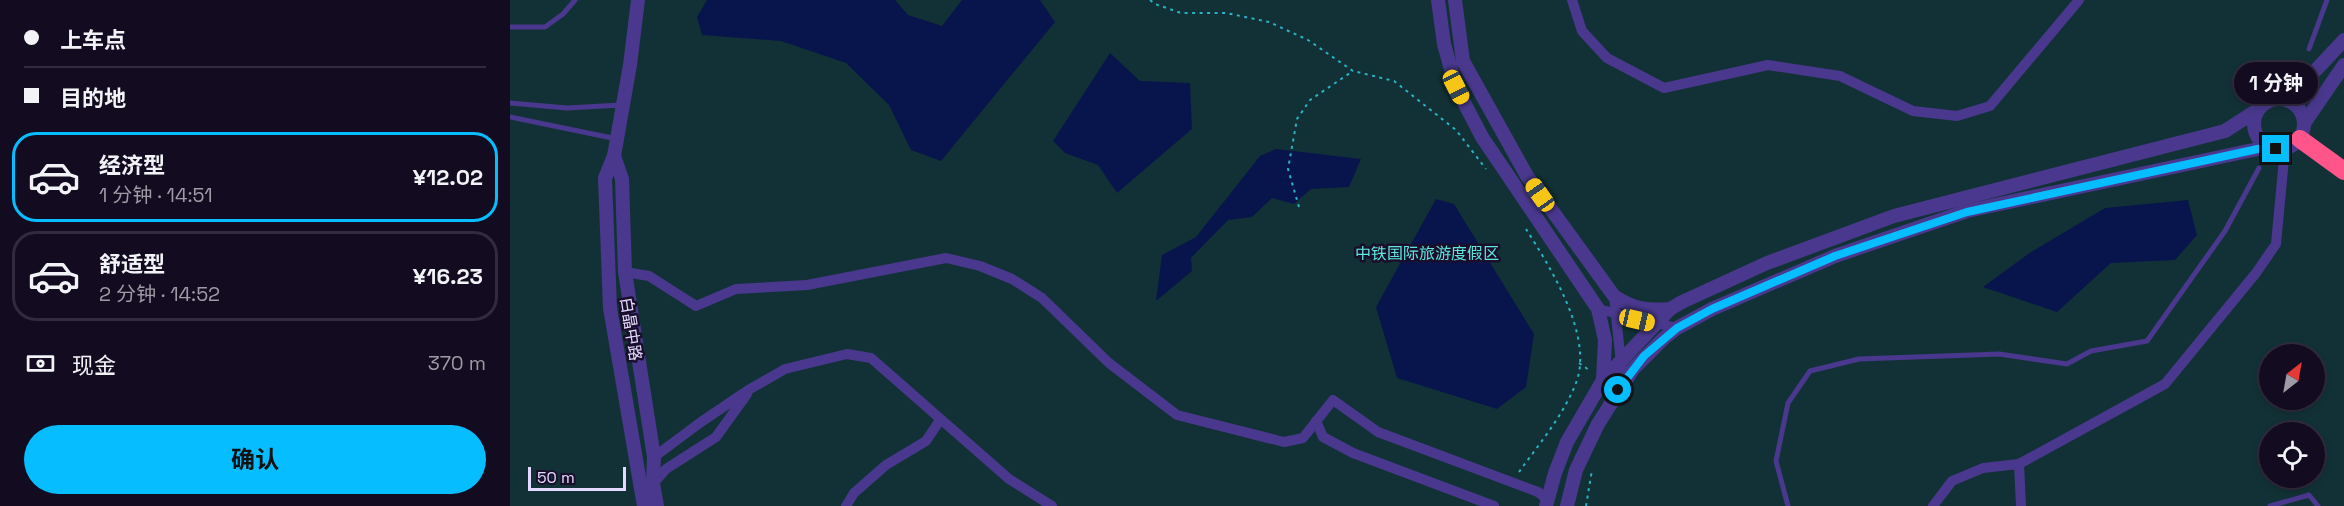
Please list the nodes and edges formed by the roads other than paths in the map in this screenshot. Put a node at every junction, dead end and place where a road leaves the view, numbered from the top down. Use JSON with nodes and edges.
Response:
{"nodes":[{"id":1,"x":575,"y":0,"type":"edge"},
{"id":2,"x":638,"y":0,"type":"edge"},
{"id":3,"x":1438,"y":0,"type":"edge"},
{"id":4,"x":1455,"y":0,"type":"edge"},
{"id":5,"x":1572,"y":0,"type":"edge"},
{"id":6,"x":2079,"y":0,"type":"edge"},
{"id":7,"x":2327,"y":0,"type":"edge"},
{"id":8,"x":510,"y":27,"type":"edge"},
{"id":9,"x":2344,"y":40,"type":"edge"},
{"id":10,"x":2309,"y":49,"type":"dead end"},
{"id":11,"x":2344,"y":65,"type":"edge"},
{"id":12,"x":2276,"y":98,"type":"junction"},
{"id":13,"x":510,"y":103,"type":"edge"},
{"id":14,"x":623,"y":105,"type":"junction"},
{"id":15,"x":2256,"y":111,"type":"junction"},
{"id":16,"x":510,"y":117,"type":"edge"},
{"id":17,"x":2296,"y":136,"type":"junction"},
{"id":18,"x":617,"y":140,"type":"junction"},
{"id":19,"x":2267,"y":147,"type":"junction"},
{"id":20,"x":614,"y":156,"type":"junction"},
{"id":21,"x":2259,"y":168,"type":"dead end"},
{"id":22,"x":2344,"y":171,"type":"edge"},
{"id":23,"x":625,"y":272,"type":"junction"},
{"id":24,"x":1614,"y":296,"type":"junction"},
{"id":25,"x":1598,"y":309,"type":"junction"},
{"id":26,"x":1670,"y":309,"type":"junction"},
{"id":27,"x":1615,"y":313,"type":"junction"},
{"id":28,"x":1656,"y":324,"type":"junction"},
{"id":29,"x":1677,"y":328,"type":"junction"},
{"id":30,"x":1621,"y":363,"type":"junction"},
{"id":31,"x":1603,"y":380,"type":"junction"},
{"id":32,"x":1623,"y":383,"type":"junction"},
{"id":33,"x":750,"y":388,"type":"junction"},
{"id":34,"x":940,"y":420,"type":"junction"},
{"id":35,"x":1316,"y":421,"type":"junction"},
{"id":36,"x":701,"y":422,"type":"junction"},
{"id":37,"x":716,"y":437,"type":"junction"},
{"id":38,"x":654,"y":457,"type":"junction"},
{"id":39,"x":2019,"y":464,"type":"junction"},
{"id":40,"x":653,"y":484,"type":"junction"},
{"id":41,"x":1547,"y":502,"type":"edge"},
{"id":42,"x":644,"y":506,"type":"edge"},
{"id":43,"x":657,"y":506,"type":"edge"},
{"id":44,"x":846,"y":506,"type":"edge"},
{"id":45,"x":1052,"y":506,"type":"edge"},
{"id":46,"x":1494,"y":506,"type":"edge"},
{"id":47,"x":1567,"y":506,"type":"edge"},
{"id":48,"x":1788,"y":506,"type":"edge"},
{"id":49,"x":1933,"y":506,"type":"edge"},
{"id":50,"x":2021,"y":506,"type":"edge"},
{"id":51,"x":2270,"y":506,"type":"edge"},
{"id":52,"x":2318,"y":506,"type":"edge"}],
"edges":[{"from":1,"to":8,"type":"lane"},
{"from":2,"to":14,"type":"street","name":"白晶中路"},
{"from":3,"to":25,"type":"street"},
{"from":4,"to":24,"type":"street"},
{"from":5,"to":6,"type":"street"},
{"from":7,"to":10,"type":"lane"},
{"from":9,"to":12,"type":"street"},
{"from":11,"to":17,"type":"street"},
{"from":12,"to":15,"type":"street"},
{"from":12,"to":17,"type":"street"},
{"from":13,"to":14,"type":"lane"},
{"from":14,"to":18,"type":"street","name":"白晶中路"},
{"from":15,"to":19,"type":"street"},
{"from":15,"to":26,"type":"street"},
{"from":16,"to":18,"type":"lane"},
{"from":17,"to":19,"type":"street"},
{"from":17,"to":22,"type":"highway"},
{"from":17,"to":39,"type":"street"},
{"from":18,"to":20,"type":"street","name":"白晶中路"},
{"from":19,"to":29,"type":"street"},
{"from":20,"to":23,"type":"street","name":"白晶中路"},
{"from":20,"to":42,"type":"street","name":"白晶中路"},
{"from":21,"to":48,"type":"lane"},
{"from":23,"to":35,"type":"street"},
{"from":23,"to":38,"type":"street","name":"白晶中路"},
{"from":24,"to":26,"type":"street"},
{"from":24,"to":27,"type":"street"},
{"from":25,"to":27,"type":"street"},
{"from":25,"to":31,"type":"street"},
{"from":26,"to":28,"type":"street"},
{"from":27,"to":28,"type":"street"},
{"from":27,"to":30,"type":"street"},
{"from":28,"to":29,"type":"street"},
{"from":28,"to":30,"type":"street"},
{"from":29,"to":32,"type":"street"},
{"from":30,"to":31,"type":"street"},
{"from":30,"to":32,"type":"street"},
{"from":31,"to":41,"type":"street"},
{"from":32,"to":47,"type":"street"},
{"from":33,"to":34,"type":"street"},
{"from":33,"to":36,"type":"street"},
{"from":33,"to":37,"type":"street"},
{"from":34,"to":44,"type":"street"},
{"from":34,"to":45,"type":"street"},
{"from":35,"to":41,"type":"street"},
{"from":35,"to":46,"type":"street"},
{"from":36,"to":37,"type":"street"},
{"from":36,"to":38,"type":"street"},
{"from":37,"to":40,"type":"street"},
{"from":38,"to":40,"type":"street","name":"白晶中路"},
{"from":39,"to":49,"type":"street"},
{"from":39,"to":50,"type":"street"},
{"from":40,"to":43,"type":"street","name":"白晶中路"},
{"from":51,"to":52,"type":"lane"}]}
